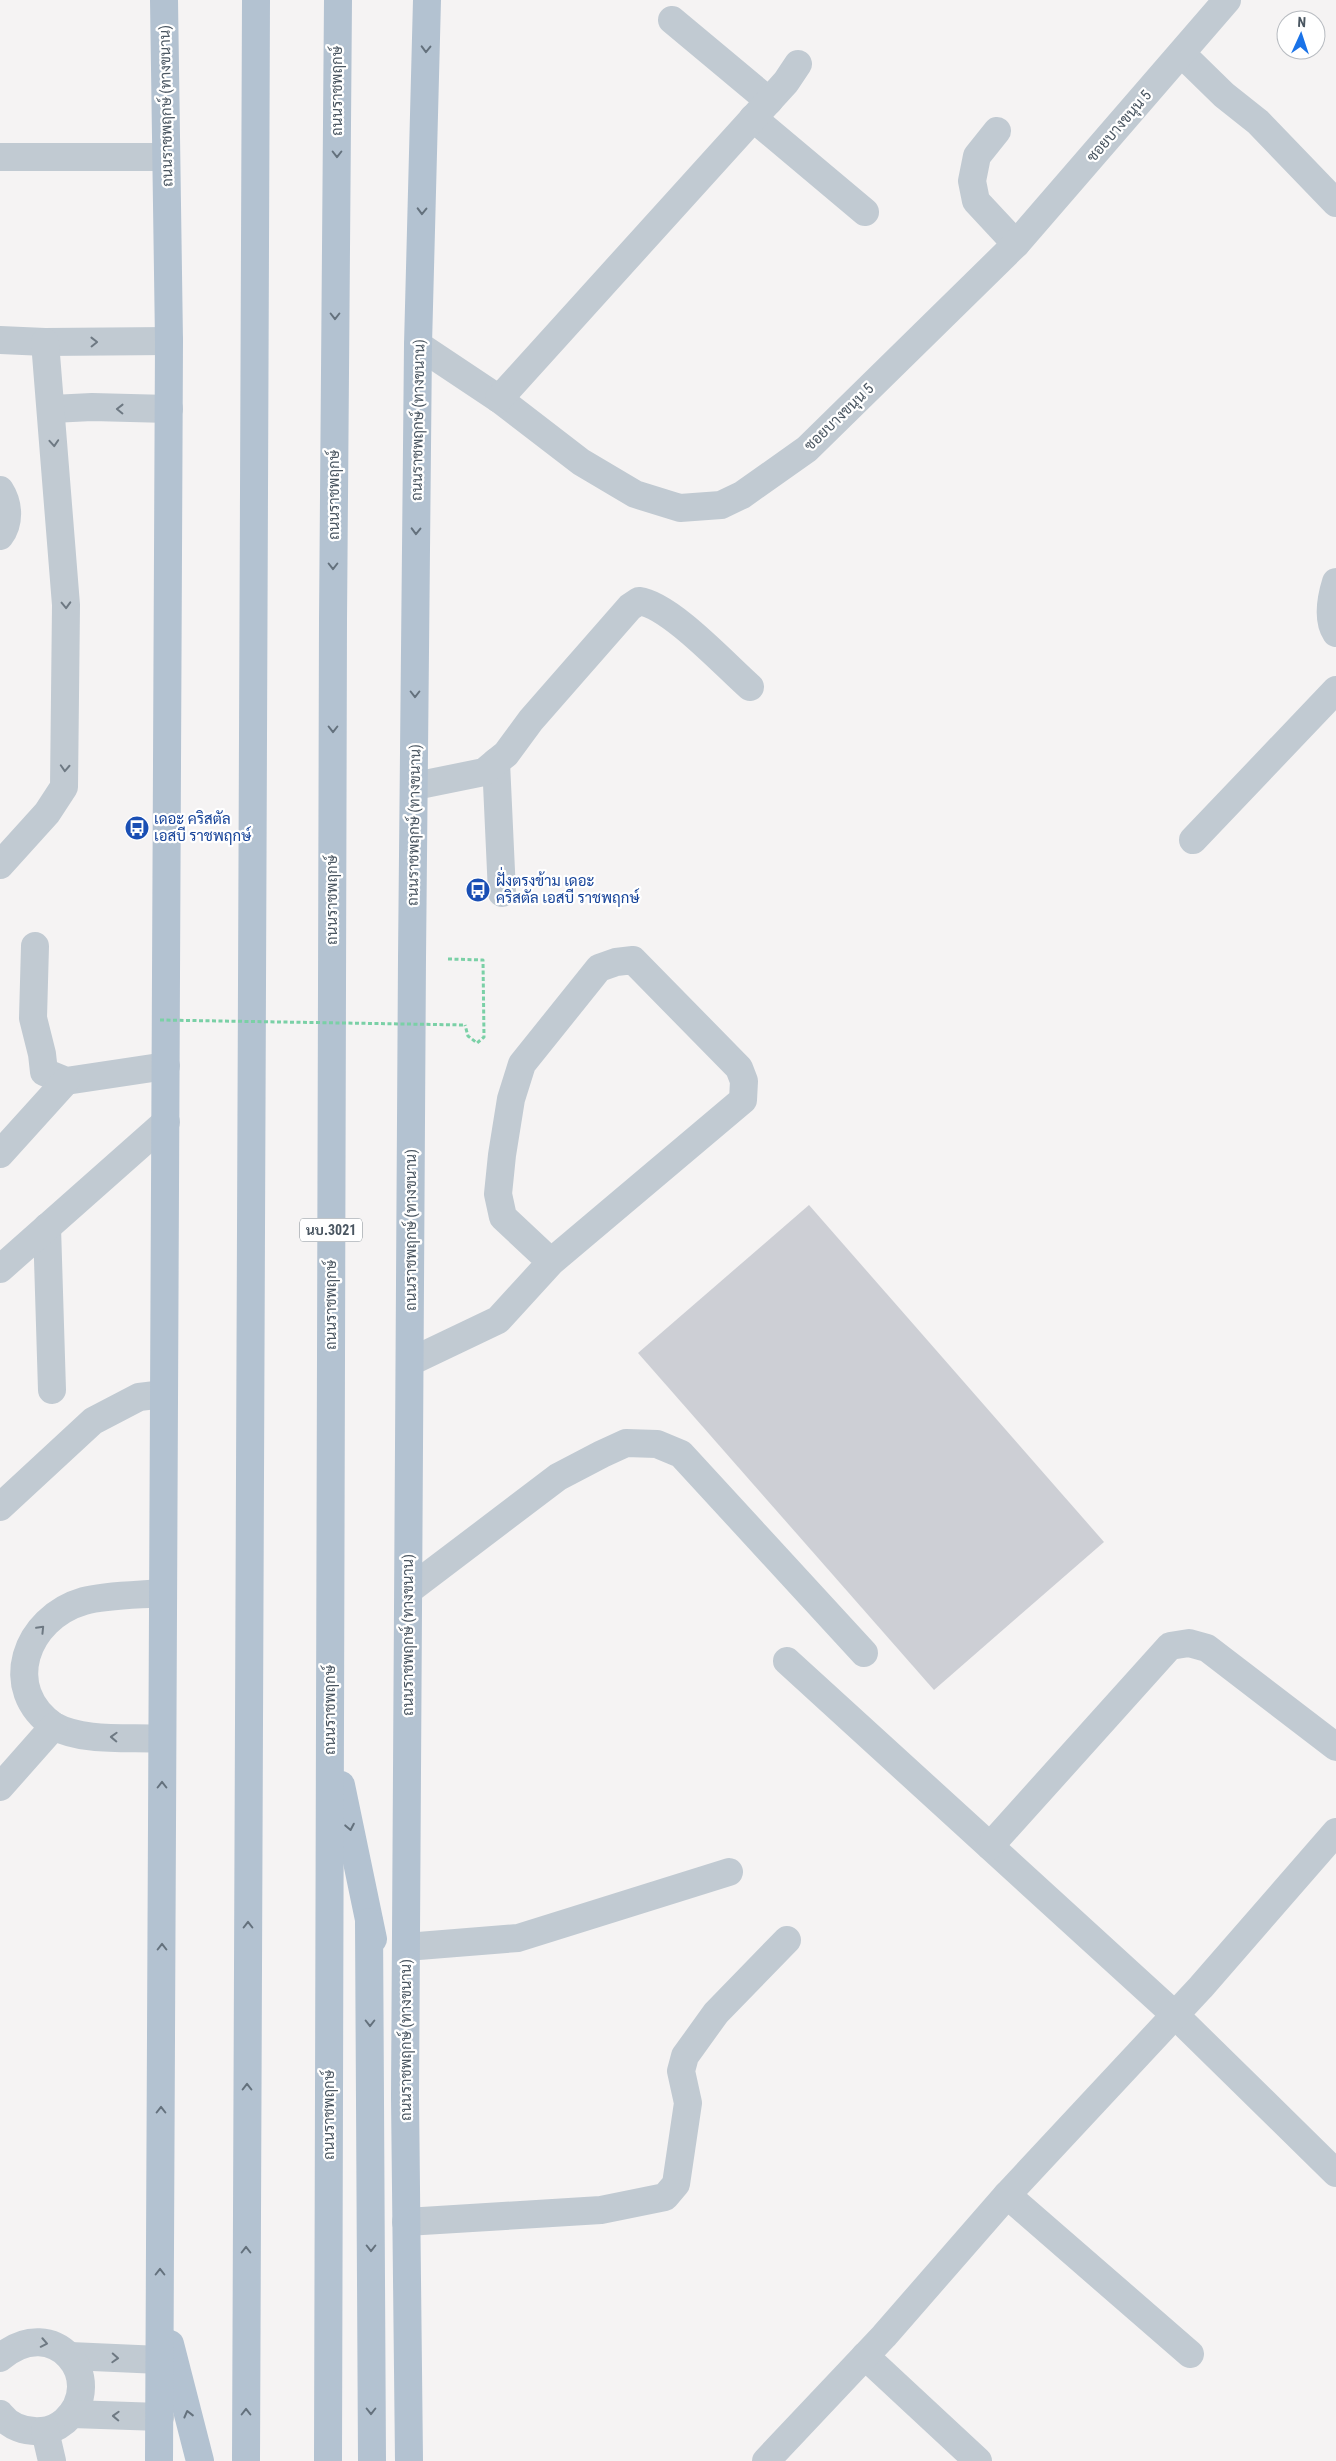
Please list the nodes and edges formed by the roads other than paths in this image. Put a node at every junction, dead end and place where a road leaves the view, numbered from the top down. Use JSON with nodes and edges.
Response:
{"nodes":[{"id":1,"x":164,"y":0,"type":"edge"},
{"id":2,"x":256,"y":0,"type":"edge"},
{"id":3,"x":338,"y":0,"type":"edge"},
{"id":4,"x":427,"y":0,"type":"edge"},
{"id":5,"x":1227,"y":0,"type":"edge"},
{"id":6,"x":672,"y":20,"type":"dead end"},
{"id":7,"x":1182,"y":54,"type":"junction"},
{"id":8,"x":798,"y":64,"type":"dead end"},
{"id":9,"x":761,"y":109,"type":"junction"},
{"id":10,"x":998,"y":131,"type":"dead end"},
{"id":11,"x":0,"y":157,"type":"edge"},
{"id":12,"x":166,"y":157,"type":"junction"},
{"id":13,"x":1336,"y":203,"type":"edge"},
{"id":14,"x":865,"y":212,"type":"dead end"},
{"id":15,"x":1016,"y":244,"type":"junction"},
{"id":16,"x":0,"y":340,"type":"edge"},
{"id":17,"x":169,"y":341,"type":"junction"},
{"id":18,"x":45,"y":342,"type":"junction"},
{"id":19,"x":418,"y":345,"type":"junction"},
{"id":20,"x":499,"y":399,"type":"junction"},
{"id":21,"x":52,"y":409,"type":"junction"},
{"id":22,"x":169,"y":409,"type":"junction"},
{"id":23,"x":0,"y":490,"type":"edge"},
{"id":24,"x":0,"y":536,"type":"edge"},
{"id":25,"x":1336,"y":582,"type":"edge"},
{"id":26,"x":1336,"y":633,"type":"edge"},
{"id":27,"x":750,"y":687,"type":"dead end"},
{"id":28,"x":1336,"y":690,"type":"edge"},
{"id":29,"x":496,"y":762,"type":"junction"},
{"id":30,"x":415,"y":786,"type":"junction"},
{"id":31,"x":1193,"y":840,"type":"dead end"},
{"id":32,"x":0,"y":865,"type":"edge"},
{"id":33,"x":502,"y":893,"type":"dead end"},
{"id":34,"x":35,"y":946,"type":"dead end"},
{"id":35,"x":166,"y":1066,"type":"junction"},
{"id":36,"x":66,"y":1081,"type":"junction"},
{"id":37,"x":166,"y":1122,"type":"junction"},
{"id":38,"x":0,"y":1154,"type":"edge"},
{"id":39,"x":46,"y":1227,"type":"junction"},
{"id":40,"x":551,"y":1262,"type":"junction"},
{"id":41,"x":0,"y":1269,"type":"edge"},
{"id":42,"x":410,"y":1362,"type":"junction"},
{"id":43,"x":52,"y":1390,"type":"dead end"},
{"id":44,"x":164,"y":1394,"type":"junction"},
{"id":45,"x":0,"y":1507,"type":"edge"},
{"id":46,"x":409,"y":1590,"type":"junction"},
{"id":47,"x":163,"y":1593,"type":"junction"},
{"id":48,"x":864,"y":1652,"type":"dead end"},
{"id":49,"x":787,"y":1662,"type":"dead end"},
{"id":50,"x":54,"y":1726,"type":"junction"},
{"id":51,"x":330,"y":1727,"type":"junction"},
{"id":52,"x":162,"y":1739,"type":"junction"},
{"id":53,"x":1336,"y":1747,"type":"edge"},
{"id":54,"x":0,"y":1787,"type":"edge"},
{"id":55,"x":1332,"y":1844,"type":"edge"},
{"id":56,"x":990,"y":1846,"type":"junction"},
{"id":57,"x":729,"y":1872,"type":"dead end"},
{"id":58,"x":369,"y":1922,"type":"junction"},
{"id":59,"x":787,"y":1940,"type":"dead end"},
{"id":60,"x":406,"y":1947,"type":"junction"},
{"id":61,"x":1175,"y":2015,"type":"junction"},
{"id":62,"x":405,"y":2096,"type":"junction"},
{"id":63,"x":1336,"y":2173,"type":"edge"},
{"id":64,"x":1007,"y":2195,"type":"junction"},
{"id":65,"x":406,"y":2222,"type":"junction"},
{"id":66,"x":160,"y":2306,"type":"junction"},
{"id":67,"x":1190,"y":2354,"type":"dead end"},
{"id":68,"x":70,"y":2356,"type":"junction"},
{"id":69,"x":866,"y":2356,"type":"junction"},
{"id":70,"x":0,"y":2358,"type":"edge"},
{"id":71,"x":160,"y":2360,"type":"junction"},
{"id":72,"x":0,"y":2414,"type":"edge"},
{"id":73,"x":72,"y":2414,"type":"junction"},
{"id":74,"x":160,"y":2417,"type":"junction"},
{"id":75,"x":45,"y":2431,"type":"junction"},
{"id":76,"x":197,"y":2455,"type":"edge"},
{"id":77,"x":52,"y":2461,"type":"edge"},
{"id":78,"x":160,"y":2461,"type":"edge"},
{"id":79,"x":246,"y":2461,"type":"edge"},
{"id":80,"x":328,"y":2461,"type":"edge"},
{"id":81,"x":372,"y":2461,"type":"edge"},
{"id":82,"x":409,"y":2461,"type":"edge"},
{"id":83,"x":766,"y":2461,"type":"edge"},
{"id":84,"x":978,"y":2461,"type":"edge"}],
"edges":[{"from":1,"to":12,"type":"main road","name":"ถนนราชพฤกษ์ (ทางขนาน)"},
{"from":79,"to":2,"type":"main road","one_way":true},
{"from":3,"to":51,"type":"main road","name":"ถนนราชพฤกษ์","number":"นบ.3021","one_way":true},
{"from":4,"to":19,"type":"main road","name":"ถนนราชพฤกษ์ (ทางขนาน)","one_way":true},
{"from":5,"to":7,"type":"street","name":"ซอยบางขนุน 5"},
{"from":6,"to":9,"type":"street"},
{"from":7,"to":13,"type":"street"},
{"from":7,"to":15,"type":"street","name":"ซอยบางขนุน 5"},
{"from":8,"to":9,"type":"street"},
{"from":9,"to":14,"type":"street"},
{"from":9,"to":20,"type":"street"},
{"from":10,"to":15,"type":"street"},
{"from":11,"to":12,"type":"street"},
{"from":12,"to":17,"type":"main road","name":"ถนนราชพฤกษ์ (ทางขนาน)"},
{"from":15,"to":20,"type":"street","name":"ซอยบางขนุน 5"},
{"from":16,"to":18,"type":"street"},
{"from":18,"to":17,"type":"street","one_way":true},
{"from":17,"to":22,"type":"main road","name":"ถนนราชพฤกษ์ (ทางขนาน)"},
{"from":18,"to":21,"type":"street"},
{"from":19,"to":20,"type":"street","name":"ซอยบางขนุน 5"},
{"from":19,"to":30,"type":"main road","name":"ถนนราชพฤกษ์ (ทางขนาน)","one_way":true},
{"from":22,"to":21,"type":"street","one_way":true},
{"from":21,"to":32,"type":"street","one_way":true},
{"from":22,"to":35,"type":"main road","name":"ถนนราชพฤกษ์ (ทางขนาน)"},
{"from":23,"to":24,"type":"street"},
{"from":25,"to":26,"type":"street"},
{"from":27,"to":29,"type":"street"},
{"from":28,"to":31,"type":"street"},
{"from":29,"to":30,"type":"street"},
{"from":29,"to":33,"type":"street"},
{"from":30,"to":42,"type":"main road","name":"ถนนราชพฤกษ์ (ทางขนาน)"},
{"from":34,"to":36,"type":"street"},
{"from":35,"to":36,"type":"street"},
{"from":35,"to":37,"type":"main road","name":"ถนนราชพฤกษ์ (ทางขนาน)"},
{"from":36,"to":38,"type":"street"},
{"from":37,"to":39,"type":"street"},
{"from":37,"to":44,"type":"main road","name":"ถนนราชพฤกษ์ (ทางขนาน)"},
{"from":39,"to":41,"type":"street"},
{"from":39,"to":43,"type":"street"},
{"from":40,"to":40,"type":"street"},
{"from":40,"to":42,"type":"street"},
{"from":42,"to":46,"type":"main road","name":"ถนนราชพฤกษ์ (ทางขนาน)"},
{"from":44,"to":45,"type":"street"},
{"from":44,"to":47,"type":"main road","name":"ถนนราชพฤกษ์ (ทางขนาน)"},
{"from":46,"to":48,"type":"street"},
{"from":46,"to":60,"type":"main road","name":"ถนนราชพฤกษ์ (ทางขนาน)"},
{"from":50,"to":47,"type":"street","one_way":true},
{"from":47,"to":52,"type":"main road","name":"ถนนราชพฤกษ์ (ทางขนาน)"},
{"from":49,"to":56,"type":"street"},
{"from":52,"to":50,"type":"street","one_way":true},
{"from":50,"to":54,"type":"street"},
{"from":51,"to":58,"type":"main road","one_way":true},
{"from":51,"to":80,"type":"main road","name":"ถนนราชพฤกษ์","number":"นบ.3021"},
{"from":66,"to":52,"type":"main road","name":"ถนนราชพฤกษ์ (ทางขนาน)","one_way":true},
{"from":53,"to":56,"type":"street"},
{"from":55,"to":61,"type":"street"},
{"from":56,"to":61,"type":"street"},
{"from":57,"to":60,"type":"street"},
{"from":58,"to":62,"type":"main road"},
{"from":58,"to":81,"type":"main road","one_way":true},
{"from":59,"to":65,"type":"street"},
{"from":60,"to":62,"type":"main road","name":"ถนนราชพฤกษ์ (ทางขนาน)"},
{"from":61,"to":63,"type":"street"},
{"from":61,"to":64,"type":"street"},
{"from":62,"to":65,"type":"main road","name":"ถนนราชพฤกษ์ (ทางขนาน)"},
{"from":64,"to":67,"type":"street"},
{"from":64,"to":69,"type":"street"},
{"from":65,"to":82,"type":"main road","name":"ถนนราชพฤกษ์ (ทางขนาน)"},
{"from":66,"to":71,"type":"main road","name":"ถนนราชพฤกษ์ (ทางขนาน)"},
{"from":76,"to":66,"type":"main road","one_way":true},
{"from":70,"to":68,"type":"street","one_way":true},
{"from":68,"to":71,"type":"street","one_way":true},
{"from":68,"to":73,"type":"street"},
{"from":69,"to":83,"type":"street"},
{"from":69,"to":84,"type":"street"},
{"from":71,"to":74,"type":"main road","name":"ถนนราชพฤกษ์ (ทางขนาน)"},
{"from":72,"to":75,"type":"street"},
{"from":74,"to":73,"type":"street","one_way":true},
{"from":73,"to":75,"type":"street"},
{"from":74,"to":78,"type":"main road","name":"ถนนราชพฤกษ์ (ทางขนาน)"},
{"from":75,"to":77,"type":"street"}]}
